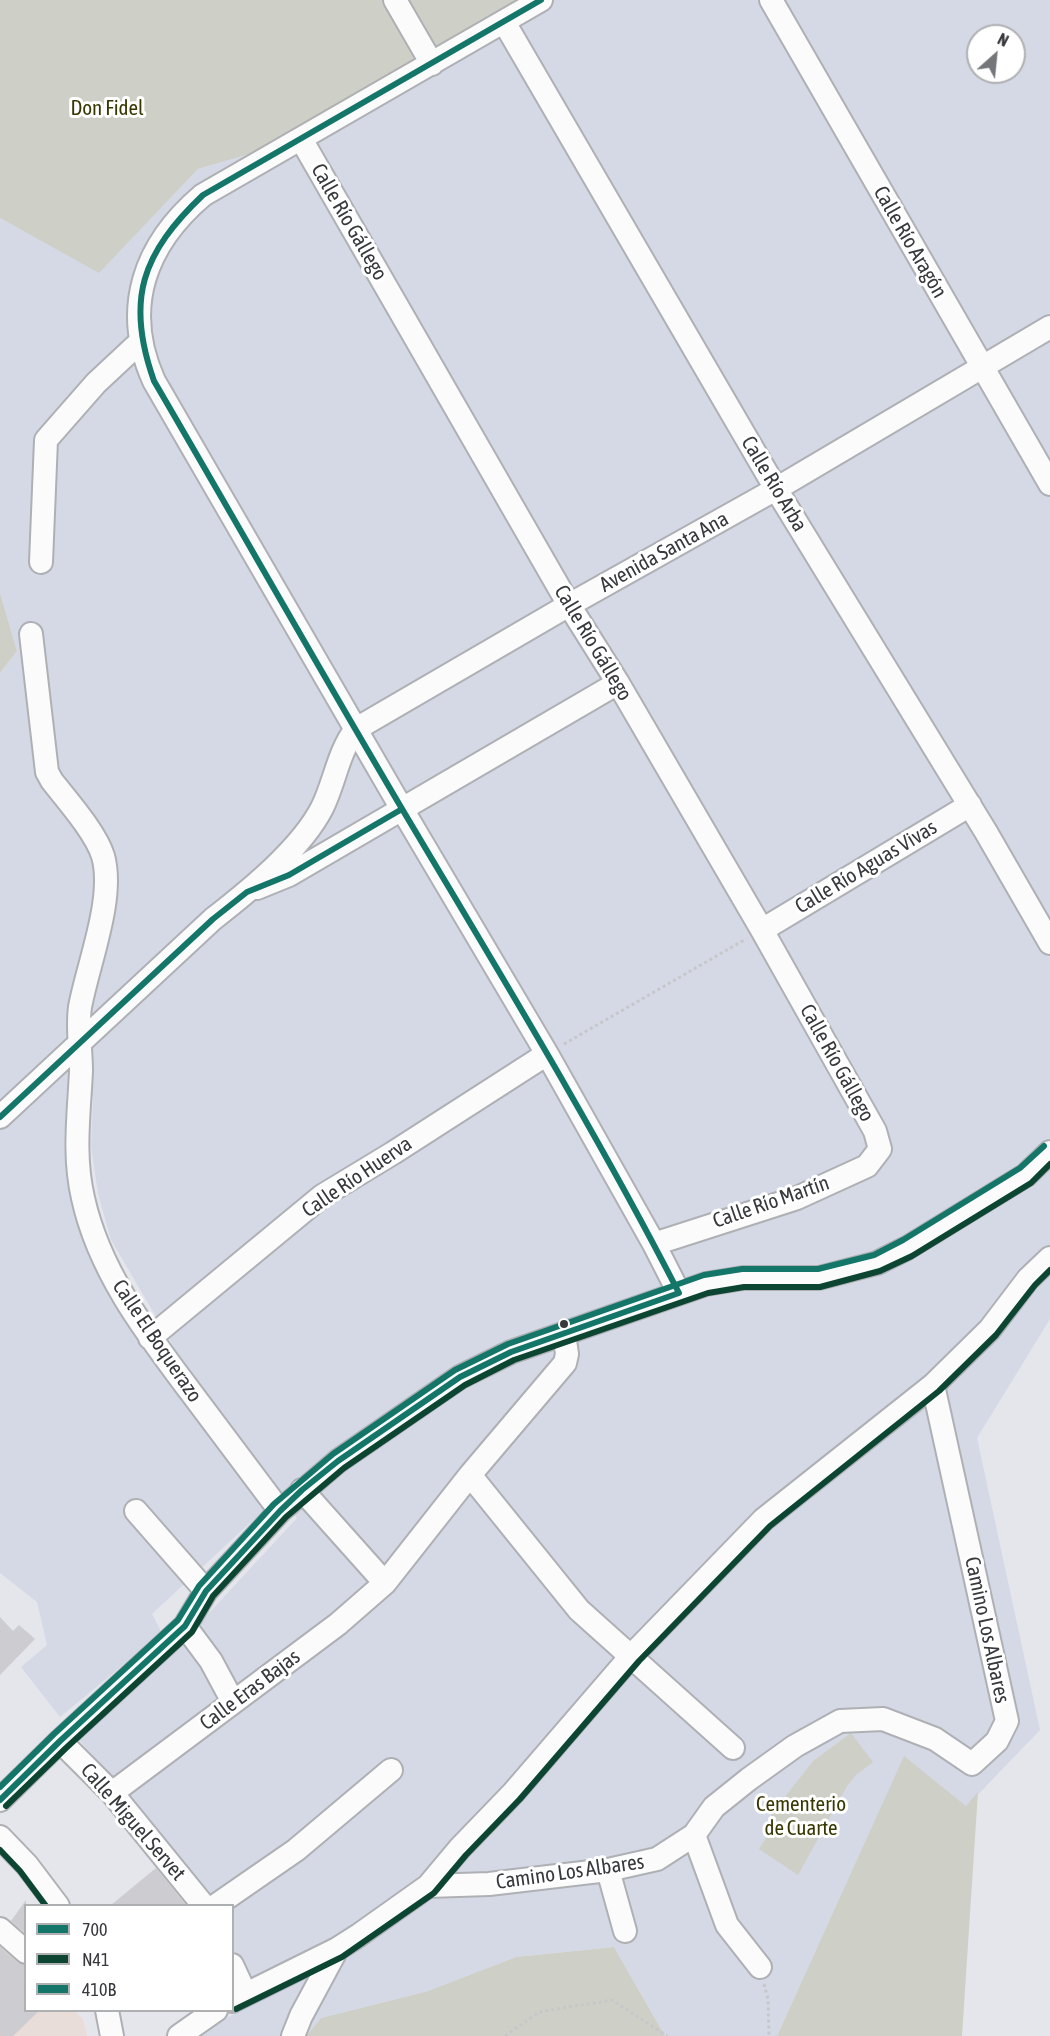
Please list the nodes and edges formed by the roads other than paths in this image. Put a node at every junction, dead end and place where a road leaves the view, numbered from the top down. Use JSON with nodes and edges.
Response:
{"nodes":[{"id":1,"x":395,"y":0,"type":"edge"},
{"id":2,"x":541,"y":0,"type":"edge"},
{"id":3,"x":771,"y":0,"type":"edge"},
{"id":4,"x":504,"y":22,"type":"junction"},
{"id":5,"x":432,"y":64,"type":"junction"},
{"id":6,"x":301,"y":139,"type":"junction"},
{"id":7,"x":1050,"y":327,"type":"edge"},
{"id":8,"x":141,"y":340,"type":"junction"},
{"id":9,"x":981,"y":367,"type":"junction"},
{"id":10,"x":1050,"y":484,"type":"edge"},
{"id":11,"x":776,"y":489,"type":"junction"},
{"id":12,"x":40,"y":562,"type":"dead end"},
{"id":13,"x":569,"y":605,"type":"junction"},
{"id":14,"x":31,"y":634,"type":"dead end"},
{"id":15,"x":618,"y":683,"type":"junction"},
{"id":16,"x":356,"y":729,"type":"junction"},
{"id":17,"x":970,"y":805,"type":"junction"},
{"id":18,"x":402,"y":809,"type":"junction"},
{"id":19,"x":247,"y":892,"type":"junction"},
{"id":20,"x":762,"y":930,"type":"junction"},
{"id":21,"x":1050,"y":943,"type":"edge"},
{"id":22,"x":81,"y":1041,"type":"junction"},
{"id":23,"x":547,"y":1054,"type":"junction"},
{"id":24,"x":0,"y":1117,"type":"edge"},
{"id":25,"x":880,"y":1149,"type":"joint"},
{"id":26,"x":1050,"y":1152,"type":"edge"},
{"id":27,"x":654,"y":1244,"type":"junction"},
{"id":28,"x":1050,"y":1258,"type":"edge"},
{"id":29,"x":679,"y":1293,"type":"junction"},
{"id":30,"x":564,"y":1333,"type":"junction"},
{"id":31,"x":150,"y":1338,"type":"junction"},
{"id":32,"x":933,"y":1385,"type":"junction"},
{"id":33,"x":470,"y":1475,"type":"junction"},
{"id":34,"x":302,"y":1490,"type":"junction"},
{"id":35,"x":280,"y":1510,"type":"junction"},
{"id":36,"x":136,"y":1511,"type":"dead end"},
{"id":37,"x":385,"y":1583,"type":"junction"},
{"id":38,"x":206,"y":1591,"type":"junction"},
{"id":39,"x":185,"y":1626,"type":"junction"},
{"id":40,"x":632,"y":1655,"type":"junction"},
{"id":41,"x":233,"y":1702,"type":"junction"},
{"id":42,"x":60,"y":1741,"type":"junction"},
{"id":43,"x":733,"y":1748,"type":"dead end"},
{"id":44,"x":391,"y":1770,"type":"dead end"},
{"id":45,"x":112,"y":1793,"type":"junction"},
{"id":46,"x":0,"y":1800,"type":"edge"},
{"id":47,"x":694,"y":1835,"type":"junction"},
{"id":48,"x":0,"y":1837,"type":"edge"},
{"id":49,"x":608,"y":1870,"type":"junction"},
{"id":50,"x":428,"y":1886,"type":"junction"},
{"id":51,"x":57,"y":1904,"type":"edge"},
{"id":52,"x":203,"y":1904,"type":"edge"},
{"id":53,"x":216,"y":1904,"type":"edge"},
{"id":54,"x":0,"y":1929,"type":"edge"},
{"id":55,"x":625,"y":1931,"type":"dead end"},
{"id":56,"x":337,"y":1948,"type":"junction"},
{"id":57,"x":24,"y":1950,"type":"edge"},
{"id":58,"x":760,"y":1967,"type":"road end"},
{"id":59,"x":234,"y":1974,"type":"edge"},
{"id":60,"x":239,"y":1997,"type":"edge"},
{"id":61,"x":107,"y":2012,"type":"edge"},
{"id":62,"x":213,"y":2012,"type":"edge"},
{"id":63,"x":112,"y":2036,"type":"edge"},
{"id":64,"x":179,"y":2036,"type":"edge"},
{"id":65,"x":293,"y":2036,"type":"edge"}],
"edges":[{"from":1,"to":5,"type":"street"},
{"from":2,"to":4,"type":"street"},
{"from":3,"to":9,"type":"street","name":"Calle Río Aragón"},
{"from":4,"to":5,"type":"street"},
{"from":4,"to":11,"type":"street","name":"Calle Río Arba"},
{"from":5,"to":6,"type":"street"},
{"from":6,"to":8,"type":"street"},
{"from":6,"to":13,"type":"street","name":"Calle Río Gállego"},
{"from":7,"to":9,"type":"street","name":"Avenida Santa Ana"},
{"from":8,"to":12,"type":"street"},
{"from":8,"to":16,"type":"street"},
{"from":9,"to":10,"type":"street","name":"Calle Río Aragón"},
{"from":9,"to":11,"type":"street","name":"Avenida Santa Ana"},
{"from":11,"to":13,"type":"street","name":"Avenida Santa Ana"},
{"from":11,"to":17,"type":"street","name":"Calle Río Arba"},
{"from":13,"to":15,"type":"street","name":"Calle Río Gállego"},
{"from":13,"to":16,"type":"street","name":"Avenida Santa Ana"},
{"from":14,"to":22,"type":"street","name":"Calle El Boquerazo"},
{"from":15,"to":18,"type":"street","name":"Avenida Santa Ana"},
{"from":15,"to":20,"type":"street","name":"Calle Río Gállego"},
{"from":16,"to":18,"type":"street"},
{"from":16,"to":19,"type":"street","name":"Avenida Santa Ana"},
{"from":17,"to":20,"type":"street","name":"Calle Río Aguas Vivas"},
{"from":17,"to":21,"type":"street","name":"Calle Río Arba"},
{"from":18,"to":19,"type":"street","name":"Avenida Santa Ana"},
{"from":18,"to":23,"type":"street"},
{"from":19,"to":22,"type":"street","name":"Avenida Santa Ana"},
{"from":20,"to":25,"type":"street","name":"Calle Río Gállego"},
{"from":22,"to":24,"type":"street","name":"Avenida Santa Ana"},
{"from":22,"to":31,"type":"street","name":"Calle El Boquerazo"},
{"from":23,"to":27,"type":"street"},
{"from":23,"to":31,"type":"street","name":"Calle Río Huerva"},
{"from":25,"to":27,"type":"street","name":"Calle Río Martín"},
{"from":26,"to":29,"type":"street"},
{"from":27,"to":29,"type":"street"},
{"from":28,"to":32,"type":"street"},
{"from":29,"to":30,"type":"street"},
{"from":30,"to":33,"type":"street","name":"Calle Eras Bajas"},
{"from":30,"to":34,"type":"street"},
{"from":31,"to":35,"type":"street","name":"Calle El Boquerazo"},
{"from":32,"to":40,"type":"street"},
{"from":32,"to":47,"type":"street","name":"Camino Los Albares"},
{"from":33,"to":37,"type":"street","name":"Calle Eras Bajas"},
{"from":33,"to":40,"type":"street"},
{"from":34,"to":35,"type":"street"},
{"from":34,"to":37,"type":"street"},
{"from":35,"to":38,"type":"street"},
{"from":36,"to":38,"type":"street"},
{"from":37,"to":41,"type":"street","name":"Calle Eras Bajas"},
{"from":38,"to":39,"type":"street"},
{"from":39,"to":41,"type":"street"},
{"from":39,"to":42,"type":"street"},
{"from":40,"to":43,"type":"street"},
{"from":40,"to":50,"type":"street"},
{"from":41,"to":45,"type":"street","name":"Calle Eras Bajas"},
{"from":42,"to":45,"type":"street","name":"Calle Miguel Servet"},
{"from":42,"to":46,"type":"street"},
{"from":44,"to":53,"type":"street"},
{"from":45,"to":52,"type":"street","name":"Calle Miguel Servet"},
{"from":47,"to":49,"type":"street","name":"Camino Los Albares"},
{"from":47,"to":58,"type":"street"},
{"from":48,"to":51,"type":"street"},
{"from":49,"to":50,"type":"street","name":"Camino Los Albares"},
{"from":49,"to":55,"type":"street"},
{"from":50,"to":56,"type":"street"},
{"from":54,"to":57,"type":"street"},
{"from":56,"to":60,"type":"street"},
{"from":56,"to":65,"type":"street"},
{"from":59,"to":60,"type":"street"},
{"from":61,"to":63,"type":"street"},
{"from":62,"to":64,"type":"street"}]}
